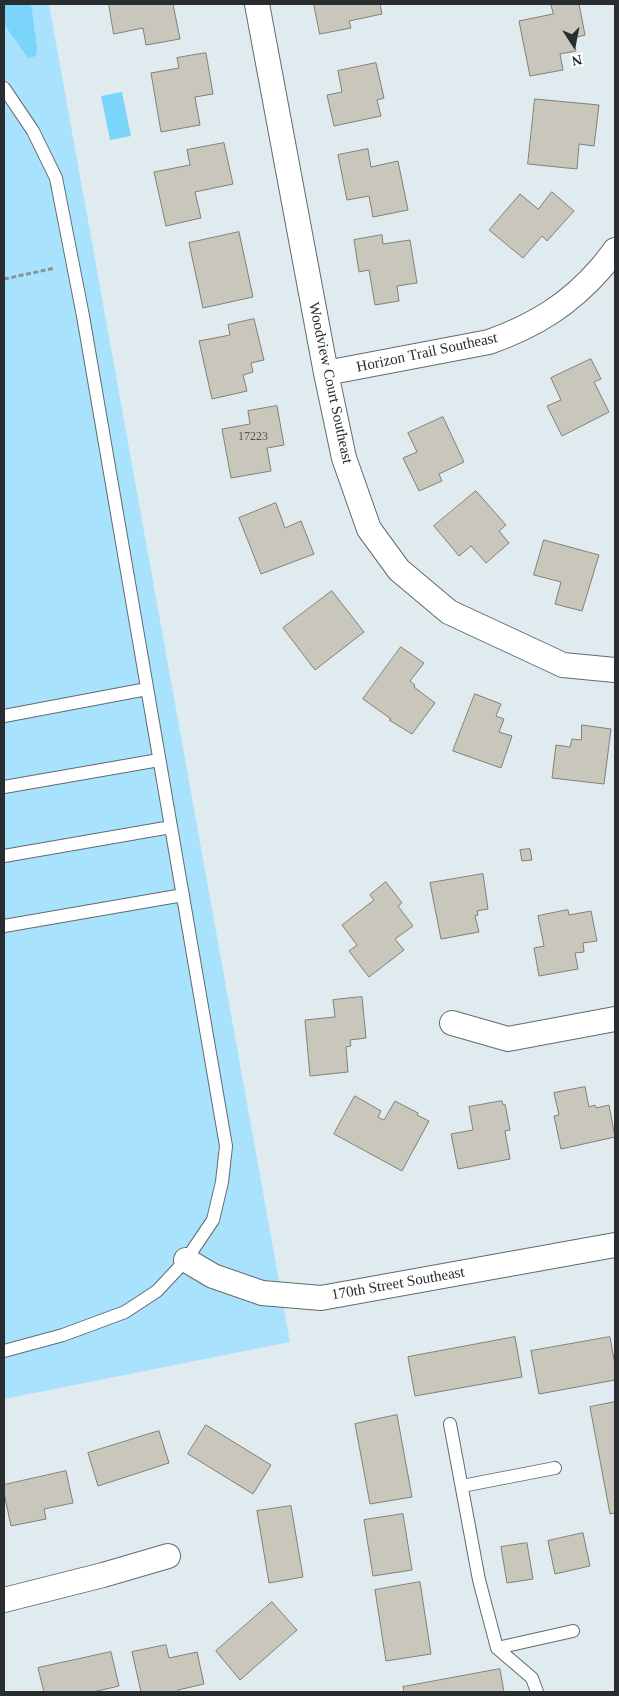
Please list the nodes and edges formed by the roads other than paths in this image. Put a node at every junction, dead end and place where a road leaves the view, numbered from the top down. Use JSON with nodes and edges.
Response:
{"nodes":[{"id":1,"x":257,"y":4,"type":"edge"},
{"id":2,"x":4,"y":88,"type":"edge"},
{"id":3,"x":615,"y":250,"type":"edge"},
{"id":4,"x":326,"y":374,"type":"junction"},
{"id":5,"x":615,"y":670,"type":"edge"},
{"id":6,"x":147,"y":689,"type":"junction"},
{"id":7,"x":4,"y":716,"type":"edge"},
{"id":8,"x":159,"y":760,"type":"junction"},
{"id":9,"x":4,"y":787,"type":"edge"},
{"id":10,"x":171,"y":828,"type":"junction"},
{"id":11,"x":4,"y":856,"type":"edge"},
{"id":12,"x":182,"y":895,"type":"junction"},
{"id":13,"x":4,"y":926,"type":"edge"},
{"id":14,"x":615,"y":1019,"type":"edge"},
{"id":15,"x":452,"y":1023,"type":"dead end"},
{"id":16,"x":615,"y":1245,"type":"edge"},
{"id":17,"x":186,"y":1260,"type":"junction"},
{"id":18,"x":4,"y":1351,"type":"edge"},
{"id":19,"x":450,"y":1424,"type":"dead end"},
{"id":20,"x":555,"y":1468,"type":"dead end"},
{"id":21,"x":462,"y":1486,"type":"junction"},
{"id":22,"x":168,"y":1556,"type":"dead end"},
{"id":23,"x":4,"y":1600,"type":"edge"},
{"id":24,"x":573,"y":1632,"type":"dead end"},
{"id":25,"x":497,"y":1648,"type":"junction"},
{"id":26,"x":538,"y":1692,"type":"edge"}],
"edges":[{"from":1,"to":4,"type":"street","name":"Woodview Court Southeast"},
{"from":2,"to":6,"type":"lane"},
{"from":3,"to":4,"type":"street","name":"Horizon Trail Southeast"},
{"from":4,"to":5,"type":"street","name":"Woodview Court Southeast"},
{"from":6,"to":7,"type":"lane"},
{"from":6,"to":8,"type":"lane"},
{"from":8,"to":9,"type":"lane"},
{"from":8,"to":10,"type":"lane"},
{"from":10,"to":11,"type":"lane"},
{"from":10,"to":12,"type":"lane"},
{"from":12,"to":13,"type":"lane"},
{"from":12,"to":17,"type":"lane"},
{"from":14,"to":15,"type":"street"},
{"from":16,"to":17,"type":"street","name":"170th Street Southeast"},
{"from":17,"to":18,"type":"lane"},
{"from":19,"to":21,"type":"lane"},
{"from":20,"to":21,"type":"lane"},
{"from":21,"to":25,"type":"lane"},
{"from":22,"to":23,"type":"street"},
{"from":24,"to":25,"type":"lane"},
{"from":25,"to":26,"type":"lane"}]}
